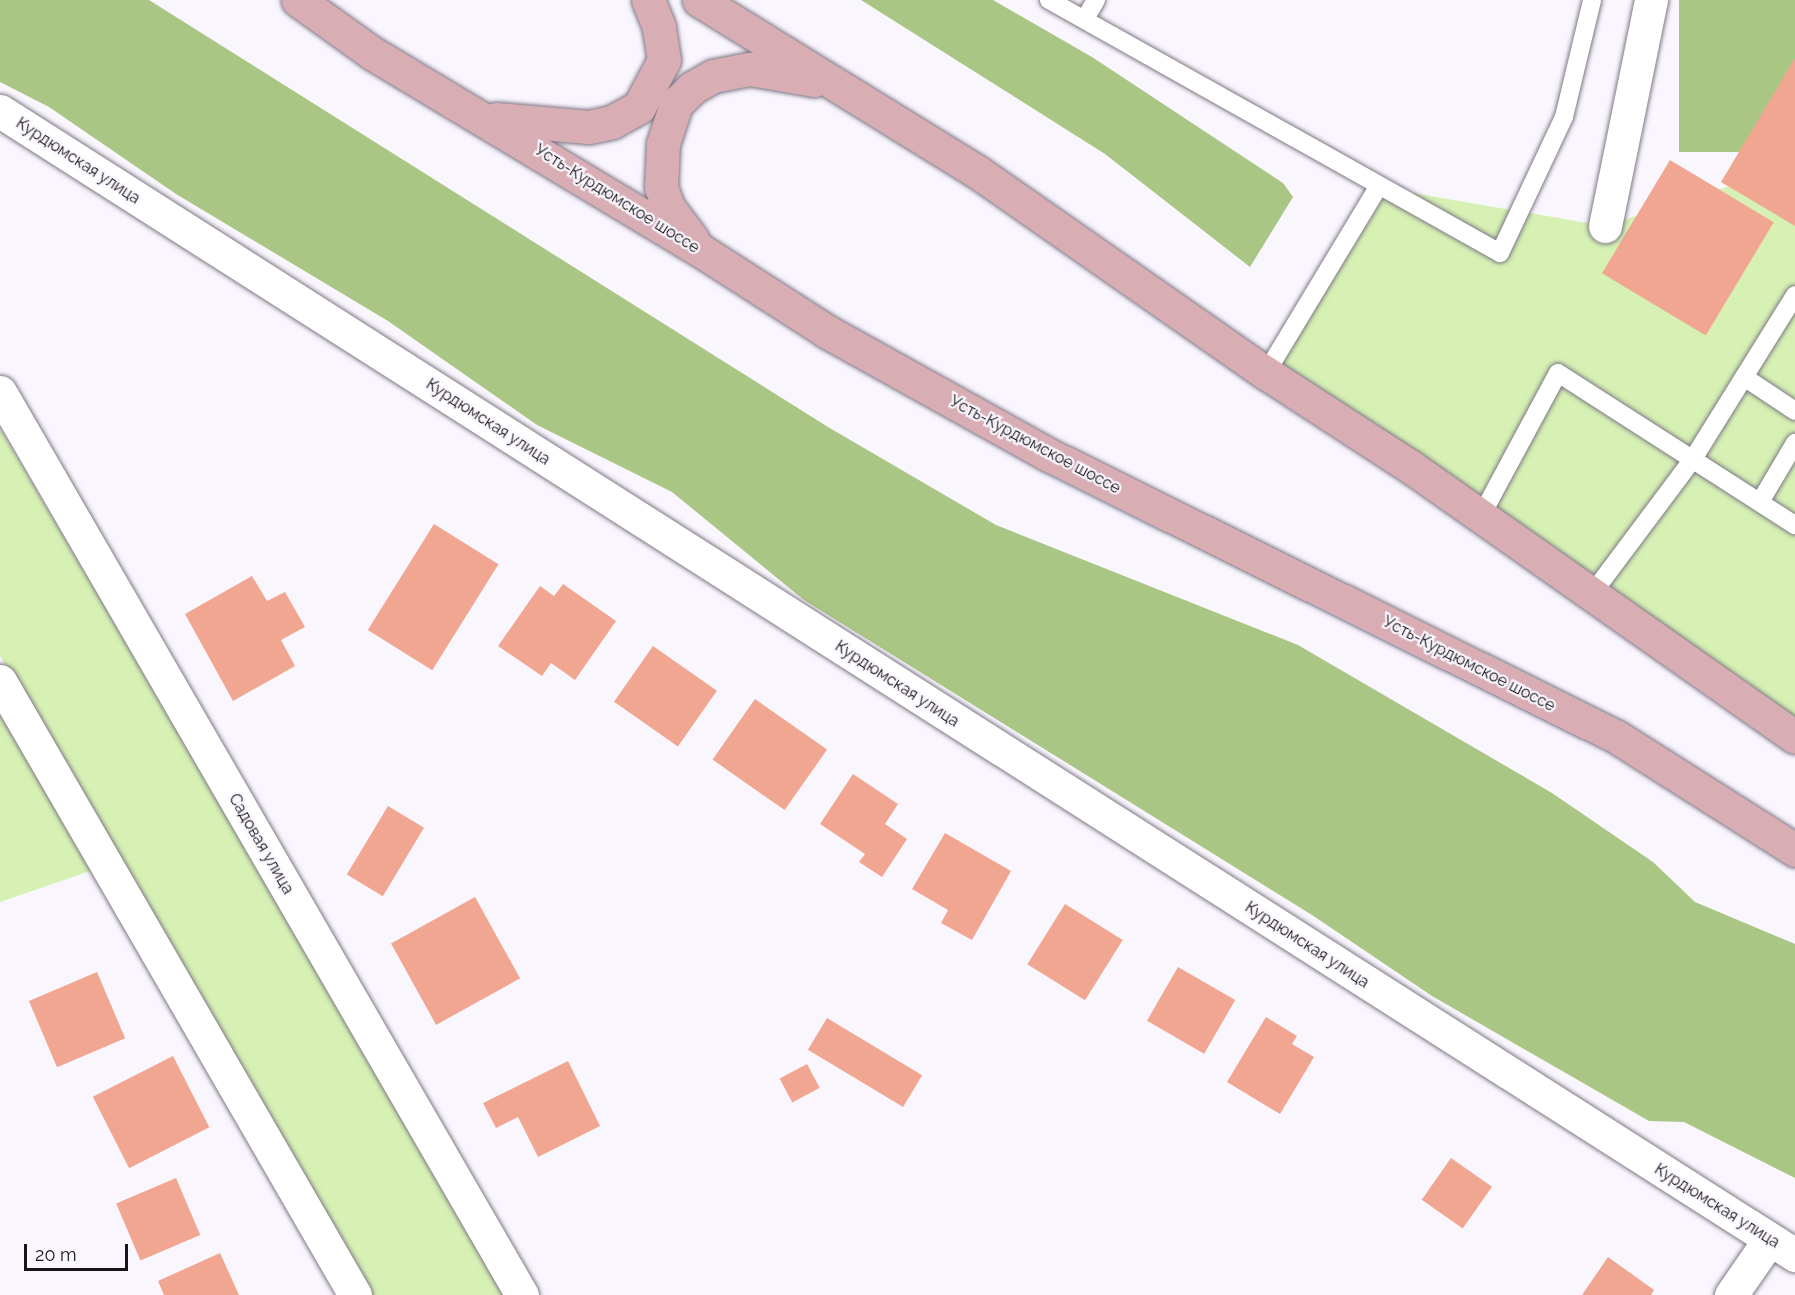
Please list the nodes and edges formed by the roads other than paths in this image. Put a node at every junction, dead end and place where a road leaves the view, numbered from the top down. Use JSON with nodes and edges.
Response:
{"nodes":[{"id":1,"x":298,"y":0,"type":"edge"},
{"id":2,"x":648,"y":0,"type":"edge"},
{"id":3,"x":699,"y":0,"type":"edge"},
{"id":4,"x":1048,"y":0,"type":"edge"},
{"id":5,"x":1096,"y":0,"type":"edge"},
{"id":6,"x":1592,"y":0,"type":"edge"},
{"id":7,"x":1651,"y":0,"type":"edge"},
{"id":8,"x":1085,"y":19,"type":"junction"},
{"id":9,"x":839,"y":86,"type":"junction"},
{"id":10,"x":0,"y":111,"type":"edge"},
{"id":11,"x":485,"y":118,"type":"junction"},
{"id":12,"x":1378,"y":187,"type":"junction"},
{"id":13,"x":1605,"y":226,"type":"dead end"},
{"id":14,"x":700,"y":250,"type":"junction"},
{"id":15,"x":1794,"y":301,"type":"edge"},
{"id":16,"x":1266,"y":373,"type":"junction"},
{"id":17,"x":1744,"y":377,"type":"junction"},
{"id":18,"x":0,"y":392,"type":"edge"},
{"id":19,"x":1795,"y":411,"type":"edge"},
{"id":20,"x":1795,"y":443,"type":"edge"},
{"id":21,"x":1693,"y":459,"type":"junction"},
{"id":22,"x":1760,"y":502,"type":"junction"},
{"id":23,"x":1480,"y":516,"type":"junction"},
{"id":24,"x":1795,"y":525,"type":"edge"},
{"id":25,"x":1592,"y":594,"type":"junction"},
{"id":26,"x":0,"y":681,"type":"edge"},
{"id":27,"x":1793,"y":732,"type":"edge"},
{"id":28,"x":1795,"y":850,"type":"edge"},
{"id":29,"x":1782,"y":1248,"type":"edge"},
{"id":30,"x":355,"y":1295,"type":"edge"},
{"id":31,"x":522,"y":1295,"type":"edge"},
{"id":32,"x":1731,"y":1295,"type":"edge"}],
"edges":[{"from":1,"to":11,"type":"main road","name":"Усть-Курдюмское шоссе"},
{"from":2,"to":11,"type":"main road"},
{"from":3,"to":9,"type":"main road"},
{"from":4,"to":8,"type":"lane"},
{"from":5,"to":8,"type":"lane"},
{"from":6,"to":12,"type":"lane"},
{"from":7,"to":13,"type":"street"},
{"from":8,"to":12,"type":"lane"},
{"from":9,"to":14,"type":"main road"},
{"from":9,"to":16,"type":"main road"},
{"from":10,"to":29,"type":"street","name":"Курдюмская улица"},
{"from":11,"to":14,"type":"main road","name":"Усть-Курдюмское шоссе"},
{"from":12,"to":16,"type":"lane"},
{"from":14,"to":28,"type":"main road","name":"Усть-Курдюмское шоссе"},
{"from":15,"to":17,"type":"lane"},
{"from":16,"to":23,"type":"main road"},
{"from":17,"to":19,"type":"lane"},
{"from":17,"to":21,"type":"lane"},
{"from":18,"to":31,"type":"street","name":"Садовая улица"},
{"from":20,"to":22,"type":"lane"},
{"from":21,"to":22,"type":"lane"},
{"from":21,"to":23,"type":"lane"},
{"from":21,"to":25,"type":"lane"},
{"from":22,"to":24,"type":"lane"},
{"from":23,"to":25,"type":"main road"},
{"from":25,"to":27,"type":"main road"},
{"from":26,"to":30,"type":"street"},
{"from":29,"to":32,"type":"street"}]}
